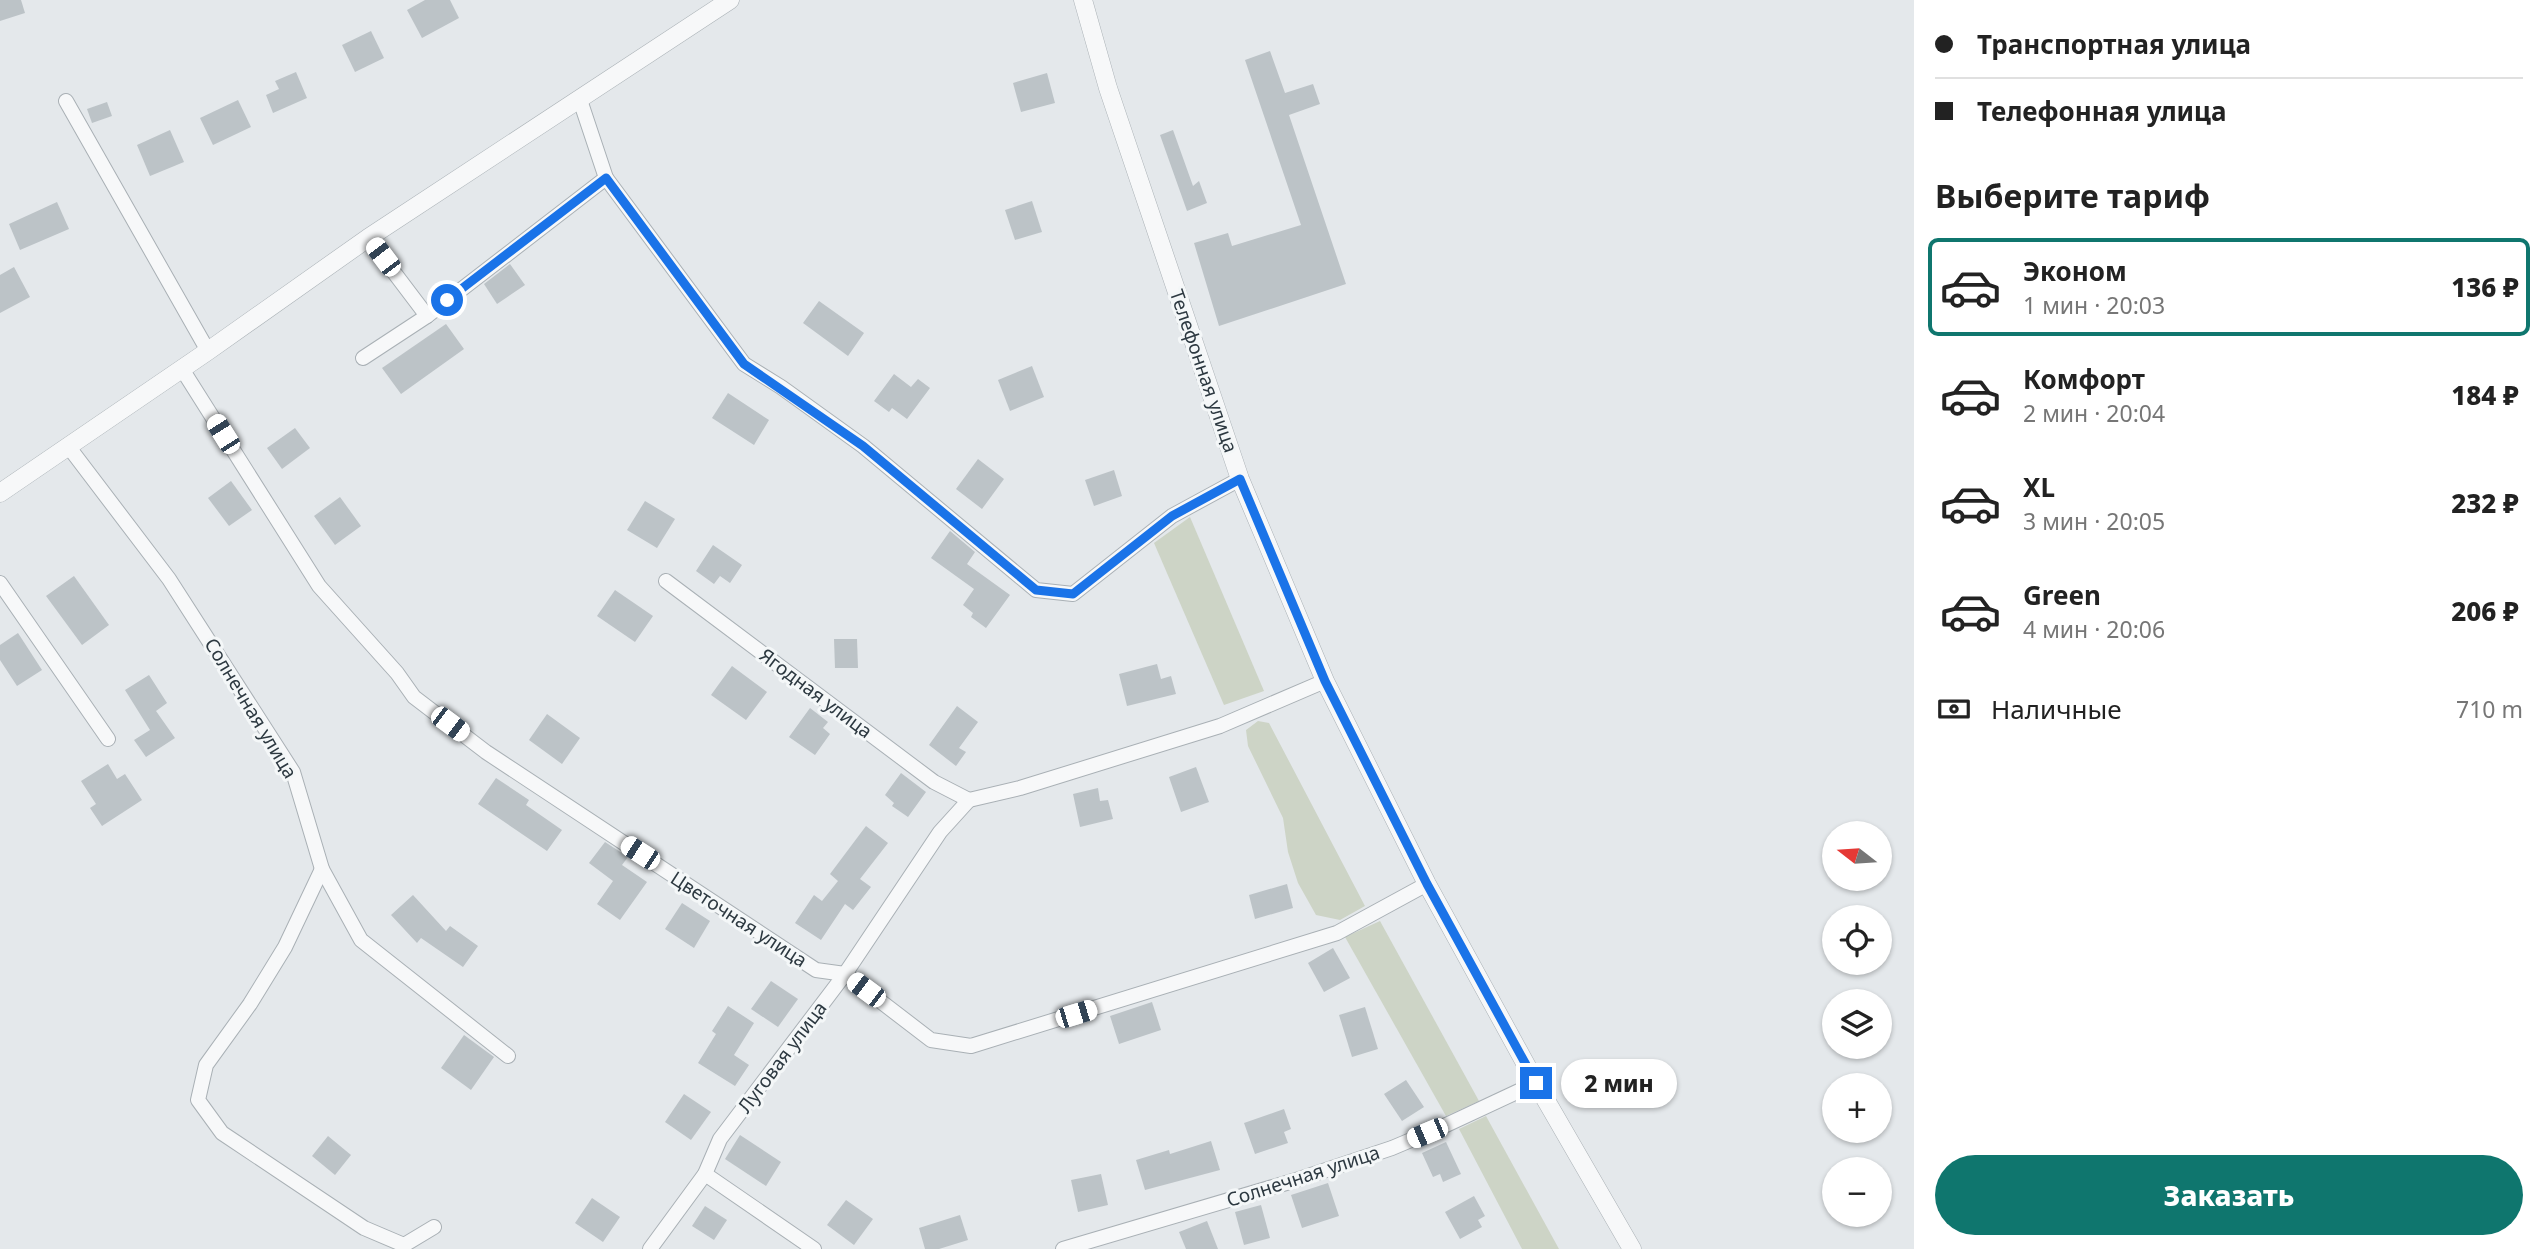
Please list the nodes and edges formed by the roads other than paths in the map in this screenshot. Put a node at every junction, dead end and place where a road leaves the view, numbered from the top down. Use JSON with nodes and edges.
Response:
{"nodes":[{"id":1,"x":730,"y":0,"type":"edge"},
{"id":2,"x":1083,"y":0,"type":"edge"},
{"id":3,"x":580,"y":100,"type":"junction"},
{"id":4,"x":66,"y":101,"type":"dead end"},
{"id":5,"x":606,"y":178,"type":"junction"},
{"id":6,"x":368,"y":238,"type":"junction"},
{"id":7,"x":427,"y":316,"type":"junction"},
{"id":8,"x":208,"y":351,"type":"junction"},
{"id":9,"x":363,"y":358,"type":"dead end"},
{"id":10,"x":182,"y":369,"type":"junction"},
{"id":11,"x":68,"y":446,"type":"junction"},
{"id":12,"x":1240,"y":479,"type":"junction"},
{"id":13,"x":0,"y":493,"type":"edge"},
{"id":14,"x":666,"y":581,"type":"dead end"},
{"id":15,"x":0,"y":583,"type":"edge"},
{"id":16,"x":1325,"y":681,"type":"junction"},
{"id":17,"x":108,"y":739,"type":"dead end"},
{"id":18,"x":969,"y":800,"type":"junction"},
{"id":19,"x":322,"y":869,"type":"junction"},
{"id":20,"x":1427,"y":884,"type":"junction"},
{"id":21,"x":845,"y":974,"type":"junction"},
{"id":22,"x":508,"y":1056,"type":"dead end"},
{"id":23,"x":1536,"y":1083,"type":"junction"},
{"id":24,"x":705,"y":1174,"type":"junction"},
{"id":25,"x":434,"y":1227,"type":"dead end"},
{"id":26,"x":650,"y":1249,"type":"edge"},
{"id":27,"x":814,"y":1249,"type":"edge"},
{"id":28,"x":1063,"y":1249,"type":"edge"},
{"id":29,"x":1632,"y":1249,"type":"edge"}],
"edges":[{"from":1,"to":3,"type":"street"},
{"from":2,"to":12,"type":"street","name":"Телефонная улица"},
{"from":3,"to":5,"type":"street"},
{"from":3,"to":6,"type":"street"},
{"from":4,"to":8,"type":"street"},
{"from":5,"to":7,"type":"street"},
{"from":5,"to":12,"type":"street"},
{"from":6,"to":7,"type":"street"},
{"from":6,"to":8,"type":"street"},
{"from":7,"to":9,"type":"street"},
{"from":8,"to":10,"type":"street"},
{"from":10,"to":11,"type":"street"},
{"from":10,"to":21,"type":"street","name":"Цветочная улица"},
{"from":11,"to":13,"type":"street"},
{"from":11,"to":19,"type":"street","name":"Солнечная улица"},
{"from":12,"to":16,"type":"street","name":"Телефонная улица"},
{"from":14,"to":18,"type":"street","name":"Ягодная улица"},
{"from":15,"to":17,"type":"street"},
{"from":16,"to":18,"type":"street"},
{"from":16,"to":20,"type":"street","name":"Телефонная улица"},
{"from":18,"to":21,"type":"street","name":"Луговая улица"},
{"from":19,"to":22,"type":"street","name":"Солнечная улица"},
{"from":19,"to":25,"type":"street"},
{"from":20,"to":21,"type":"street","name":"Цветочная улица"},
{"from":20,"to":23,"type":"street","name":"Телефонная улица"},
{"from":21,"to":24,"type":"street","name":"Луговая улица"},
{"from":23,"to":28,"type":"street","name":"Солнечная улица"},
{"from":23,"to":29,"type":"street","name":"Телефонная улица"},
{"from":24,"to":26,"type":"street","name":"Луговая улица"},
{"from":24,"to":27,"type":"street"}]}
